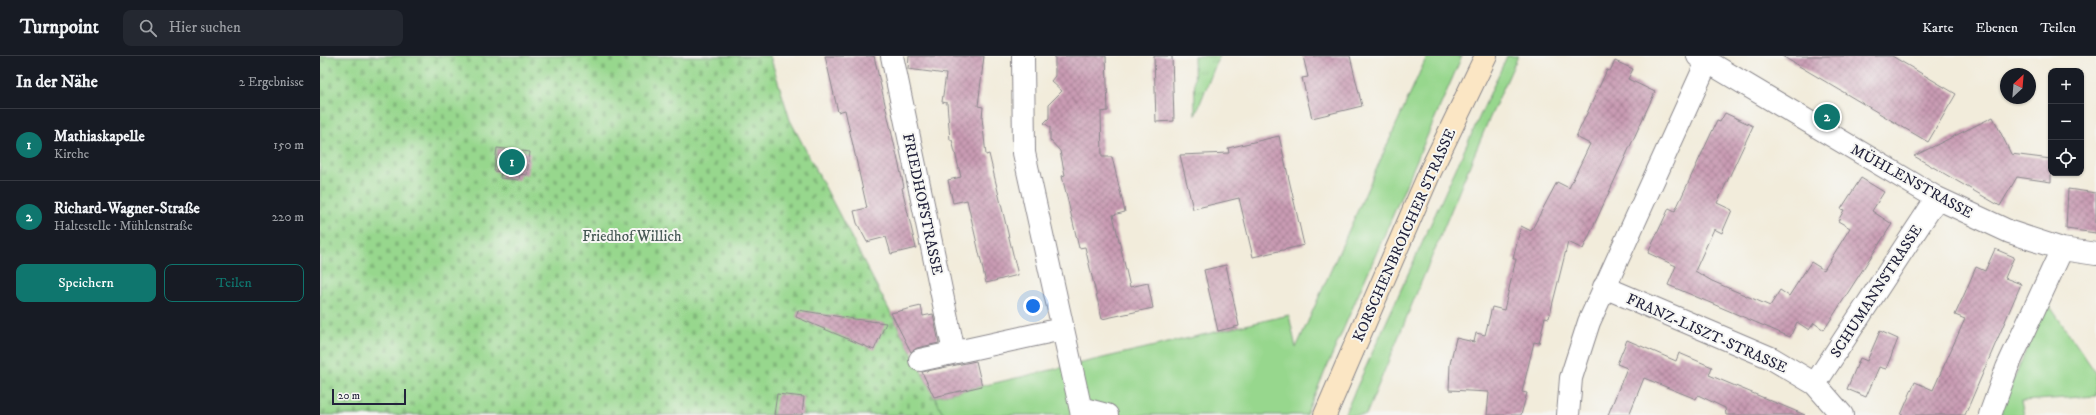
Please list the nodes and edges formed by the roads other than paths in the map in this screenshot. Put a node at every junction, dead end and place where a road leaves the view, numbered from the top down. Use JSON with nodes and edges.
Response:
{"nodes":[{"id":1,"x":892,"y":56,"type":"edge"},
{"id":2,"x":1023,"y":56,"type":"edge"},
{"id":3,"x":1486,"y":56,"type":"edge"},
{"id":4,"x":1702,"y":59,"type":"edge"},
{"id":5,"x":1937,"y":198,"type":"junction"},
{"id":6,"x":2062,"y":249,"type":"junction"},
{"id":7,"x":2096,"y":254,"type":"edge"},
{"id":8,"x":1604,"y":287,"type":"junction"},
{"id":9,"x":1062,"y":329,"type":"junction"},
{"id":10,"x":954,"y":352,"type":"junction"},
{"id":11,"x":920,"y":360,"type":"dead end"},
{"id":12,"x":1815,"y":384,"type":"junction"},
{"id":13,"x":1082,"y":411,"type":"edge"},
{"id":14,"x":1107,"y":415,"type":"edge"},
{"id":15,"x":1325,"y":415,"type":"edge"},
{"id":16,"x":1568,"y":415,"type":"edge"},
{"id":17,"x":1842,"y":415,"type":"edge"},
{"id":18,"x":1990,"y":415,"type":"edge"}],
"edges":[{"from":1,"to":10,"type":"street","name":"FRIEDHOFSTRASSE"},
{"from":2,"to":9,"type":"street"},
{"from":3,"to":15,"type":"main road","name":"KORSCHENBROICHER STRASSE"},
{"from":4,"to":5,"type":"street","name":"MÜHLENSTRASSE"},
{"from":4,"to":8,"type":"street"},
{"from":5,"to":6,"type":"street","name":"MÜHLENSTRASSE"},
{"from":5,"to":12,"type":"street","name":"SCHUMANNSTRASSE"},
{"from":6,"to":7,"type":"street","name":"MÜHLENSTRASSE"},
{"from":6,"to":18,"type":"street"},
{"from":8,"to":12,"type":"street","name":"FRANZ-LISZT-STRASSE"},
{"from":8,"to":16,"type":"street"},
{"from":9,"to":10,"type":"street"},
{"from":9,"to":13,"type":"street"},
{"from":10,"to":11,"type":"street"},
{"from":12,"to":17,"type":"street","name":"FRANZ-LISZT-STRASSE"},
{"from":13,"to":14,"type":"street"}]}
